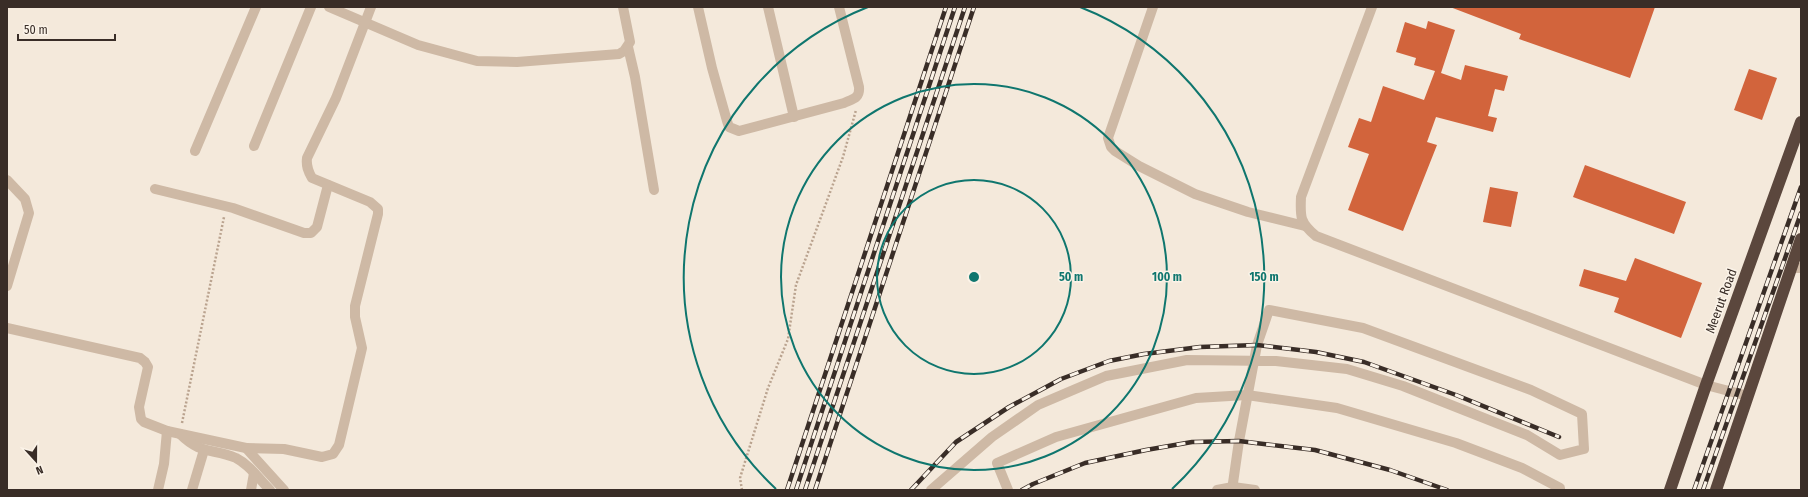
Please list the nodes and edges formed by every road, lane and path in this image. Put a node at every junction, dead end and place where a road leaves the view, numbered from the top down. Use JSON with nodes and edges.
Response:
{"nodes":[{"id":1,"x":256,"y":7,"type":"edge"},
{"id":2,"x":311,"y":7,"type":"edge"},
{"id":3,"x":329,"y":7,"type":"edge"},
{"id":4,"x":371,"y":7,"type":"edge"},
{"id":5,"x":623,"y":7,"type":"edge"},
{"id":6,"x":698,"y":7,"type":"edge"},
{"id":7,"x":768,"y":7,"type":"edge"},
{"id":8,"x":839,"y":7,"type":"edge"},
{"id":9,"x":1153,"y":7,"type":"edge"},
{"id":10,"x":1372,"y":7,"type":"edge"},
{"id":11,"x":366,"y":22,"type":"junction"},
{"id":12,"x":628,"y":47,"type":"junction"},
{"id":13,"x":856,"y":98,"type":"junction"},
{"id":14,"x":794,"y":117,"type":"junction"},
{"id":15,"x":1801,"y":122,"type":"edge"},
{"id":16,"x":254,"y":146,"type":"dead end"},
{"id":17,"x":195,"y":151,"type":"dead end"},
{"id":18,"x":7,"y":180,"type":"edge"},
{"id":19,"x":328,"y":185,"type":"junction"},
{"id":20,"x":155,"y":189,"type":"dead end"},
{"id":21,"x":654,"y":190,"type":"dead end"},
{"id":22,"x":226,"y":206,"type":"junction"},
{"id":23,"x":1304,"y":226,"type":"junction"},
{"id":24,"x":1801,"y":240,"type":"edge"},
{"id":25,"x":1796,"y":268,"type":"edge"},
{"id":26,"x":7,"y":286,"type":"edge"},
{"id":27,"x":7,"y":328,"type":"edge"},
{"id":28,"x":1254,"y":360,"type":"junction"},
{"id":29,"x":1706,"y":385,"type":"junction"},
{"id":30,"x":1247,"y":395,"type":"junction"},
{"id":31,"x":1748,"y":396,"type":"junction"},
{"id":32,"x":167,"y":431,"type":"junction"},
{"id":33,"x":180,"y":434,"type":"junction"},
{"id":34,"x":246,"y":448,"type":"junction"},
{"id":35,"x":204,"y":450,"type":"junction"},
{"id":36,"x":254,"y":473,"type":"junction"},
{"id":37,"x":1233,"y":489,"type":"edge"},
{"id":38,"x":158,"y":490,"type":"edge"},
{"id":39,"x":192,"y":490,"type":"edge"},
{"id":40,"x":251,"y":490,"type":"edge"},
{"id":41,"x":270,"y":490,"type":"edge"},
{"id":42,"x":284,"y":490,"type":"edge"},
{"id":43,"x":742,"y":490,"type":"edge"},
{"id":44,"x":931,"y":490,"type":"edge"},
{"id":45,"x":1008,"y":490,"type":"edge"},
{"id":46,"x":1217,"y":490,"type":"edge"},
{"id":47,"x":1255,"y":490,"type":"edge"},
{"id":48,"x":1560,"y":490,"type":"edge"},
{"id":49,"x":1670,"y":490,"type":"edge"},
{"id":50,"x":1716,"y":490,"type":"edge"}],
"edges":[{"from":1,"to":17,"type":"street"},
{"from":2,"to":16,"type":"street"},
{"from":3,"to":11,"type":"street"},
{"from":4,"to":11,"type":"street"},
{"from":5,"to":12,"type":"street"},
{"from":6,"to":14,"type":"street"},
{"from":7,"to":14,"type":"street"},
{"from":8,"to":13,"type":"street"},
{"from":9,"to":23,"type":"street"},
{"from":10,"to":23,"type":"street"},
{"from":11,"to":12,"type":"street"},
{"from":11,"to":19,"type":"street"},
{"from":12,"to":21,"type":"street"},
{"from":13,"to":14,"type":"street"},
{"from":13,"to":43,"type":"path"},
{"from":15,"to":29,"type":"highway","name":"Meerut Road"},
{"from":18,"to":26,"type":"street"},
{"from":19,"to":22,"type":"street"},
{"from":19,"to":34,"type":"street"},
{"from":20,"to":22,"type":"street"},
{"from":22,"to":33,"type":"path"},
{"from":23,"to":29,"type":"street"},
{"from":24,"to":25,"type":"highway"},
{"from":25,"to":31,"type":"highway"},
{"from":27,"to":32,"type":"street"},
{"from":28,"to":28,"type":"street"},
{"from":28,"to":30,"type":"street"},
{"from":28,"to":44,"type":"street"},
{"from":29,"to":31,"type":"street"},
{"from":29,"to":49,"type":"highway","name":"Meerut Road"},
{"from":30,"to":37,"type":"street"},
{"from":30,"to":45,"type":"street"},
{"from":30,"to":48,"type":"street"},
{"from":31,"to":50,"type":"highway"},
{"from":32,"to":33,"type":"street"},
{"from":32,"to":38,"type":"street"},
{"from":33,"to":34,"type":"street"},
{"from":33,"to":35,"type":"street"},
{"from":34,"to":42,"type":"street"},
{"from":35,"to":36,"type":"street"},
{"from":35,"to":39,"type":"street"},
{"from":36,"to":40,"type":"street"},
{"from":36,"to":41,"type":"street"},
{"from":37,"to":46,"type":"street"},
{"from":37,"to":47,"type":"street"}]}
